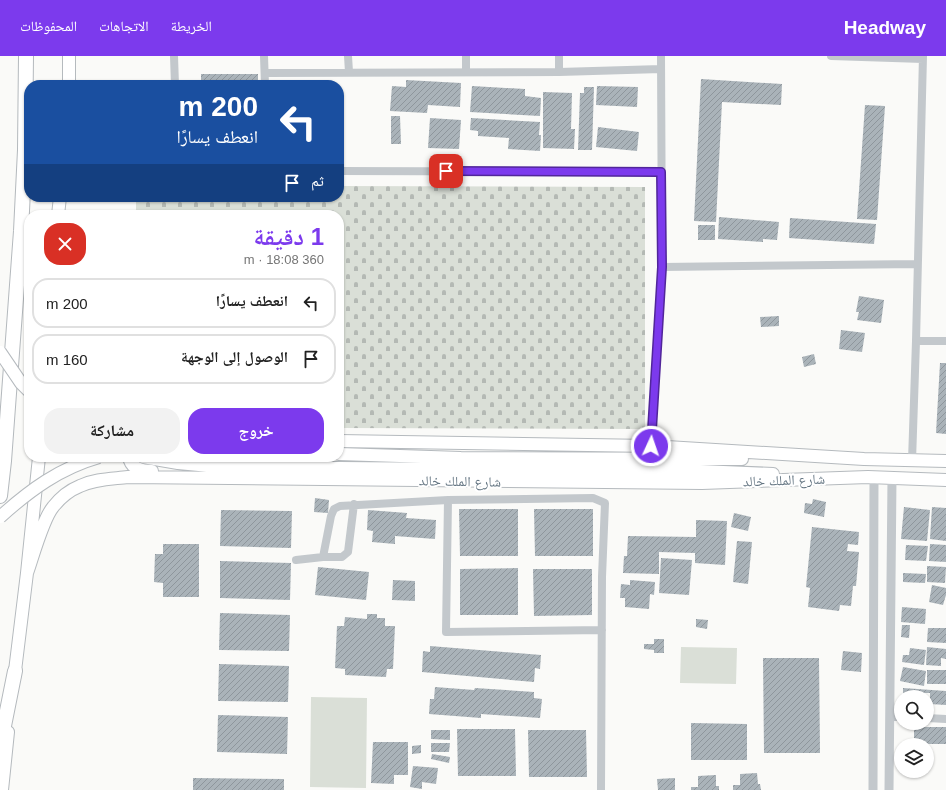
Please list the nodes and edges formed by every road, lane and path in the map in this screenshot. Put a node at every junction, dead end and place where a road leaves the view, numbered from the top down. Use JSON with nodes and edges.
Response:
{"nodes":[{"id":1,"x":26,"y":56,"type":"edge"},
{"id":2,"x":69,"y":56,"type":"edge"},
{"id":3,"x":174,"y":56,"type":"edge"},
{"id":4,"x":264,"y":56,"type":"edge"},
{"id":5,"x":348,"y":56,"type":"edge"},
{"id":6,"x":466,"y":56,"type":"edge"},
{"id":7,"x":559,"y":56,"type":"edge"},
{"id":8,"x":661,"y":56,"type":"edge"},
{"id":9,"x":831,"y":56,"type":"edge"},
{"id":10,"x":923,"y":58,"type":"edge"},
{"id":11,"x":661,"y":69,"type":"junction"},
{"id":12,"x":349,"y":72,"type":"junction"},
{"id":13,"x":466,"y":72,"type":"junction"},
{"id":14,"x":559,"y":72,"type":"junction"},
{"id":15,"x":265,"y":73,"type":"junction"},
{"id":16,"x":26,"y":80,"type":"edge"},
{"id":17,"x":68,"y":80,"type":"edge"},
{"id":18,"x":175,"y":80,"type":"edge"},
{"id":19,"x":265,"y":80,"type":"edge"},
{"id":20,"x":24,"y":170,"type":"edge"},
{"id":21,"x":344,"y":171,"type":"edge"},
{"id":22,"x":661,"y":172,"type":"junction"},
{"id":23,"x":917,"y":264,"type":"junction"},
{"id":24,"x":662,"y":267,"type":"junction"},
{"id":25,"x":916,"y":340,"type":"junction"},
{"id":26,"x":946,"y":341,"type":"edge"},
{"id":27,"x":0,"y":352,"type":"edge"},
{"id":28,"x":24,"y":386,"type":"edge"},
{"id":29,"x":344,"y":441,"type":"edge"},
{"id":30,"x":651,"y":446,"type":"junction"},
{"id":31,"x":344,"y":454,"type":"edge"},
{"id":32,"x":864,"y":459,"type":"junction"},
{"id":33,"x":912,"y":461,"type":"junction"},
{"id":34,"x":946,"y":461,"type":"edge"},
{"id":35,"x":38,"y":462,"type":"edge"},
{"id":36,"x":83,"y":462,"type":"edge"},
{"id":37,"x":131,"y":462,"type":"edge"},
{"id":38,"x":172,"y":462,"type":"edge"},
{"id":39,"x":461,"y":463,"type":"junction"},
{"id":40,"x":198,"y":478,"type":"junction"},
{"id":41,"x":871,"y":478,"type":"junction"},
{"id":42,"x":892,"y":478,"type":"junction"},
{"id":43,"x":946,"y":480,"type":"edge"},
{"id":44,"x":0,"y":496,"type":"edge"},
{"id":45,"x":448,"y":500,"type":"junction"},
{"id":46,"x":354,"y":504,"type":"junction"},
{"id":47,"x":0,"y":517,"type":"edge"},
{"id":48,"x":323,"y":557,"type":"junction"},
{"id":49,"x":296,"y":560,"type":"dead end"},
{"id":50,"x":27,"y":572,"type":"junction"},
{"id":51,"x":602,"y":630,"type":"junction"},
{"id":52,"x":15,"y":671,"type":"junction"},
{"id":53,"x":890,"y":717,"type":"junction"},
{"id":54,"x":894,"y":717,"type":"edge"},
{"id":55,"x":934,"y":718,"type":"edge"},
{"id":56,"x":946,"y":719,"type":"edge"},
{"id":57,"x":0,"y":746,"type":"edge"},
{"id":58,"x":2,"y":790,"type":"edge"},
{"id":59,"x":601,"y":790,"type":"edge"},
{"id":60,"x":873,"y":790,"type":"edge"},
{"id":61,"x":889,"y":790,"type":"edge"}],
"edges":[{"from":1,"to":16,"type":"highway"},
{"from":2,"to":17,"type":"main road"},
{"from":3,"to":18,"type":"street"},
{"from":4,"to":15,"type":"street"},
{"from":5,"to":12,"type":"street"},
{"from":6,"to":13,"type":"street"},
{"from":7,"to":14,"type":"street"},
{"from":8,"to":11,"type":"street"},
{"from":9,"to":10,"type":"street"},
{"from":10,"to":23,"type":"street"},
{"from":11,"to":14,"type":"street"},
{"from":11,"to":22,"type":"street"},
{"from":12,"to":13,"type":"street"},
{"from":12,"to":15,"type":"street"},
{"from":13,"to":14,"type":"street"},
{"from":15,"to":19,"type":"street"},
{"from":20,"to":44,"type":"highway"},
{"from":21,"to":22,"type":"street"},
{"from":22,"to":24,"type":"street"},
{"from":23,"to":24,"type":"street"},
{"from":23,"to":25,"type":"street"},
{"from":24,"to":30,"type":"street"},
{"from":25,"to":26,"type":"street"},
{"from":25,"to":33,"type":"street"},
{"from":27,"to":28,"type":"main road","bridge":true},
{"from":29,"to":30,"type":"main road","name":"شارع الملك خالد"},
{"from":30,"to":32,"type":"main road","name":"شارع الملك خالد"},
{"from":31,"to":39,"type":"main road"},
{"from":32,"to":33,"type":"main road","name":"شارع الملك خالد"},
{"from":32,"to":39,"type":"main road"},
{"from":33,"to":34,"type":"main road","name":"شارع الملك خالد"},
{"from":35,"to":50,"type":"main road"},
{"from":36,"to":47,"type":"main road","bridge":true},
{"from":37,"to":40,"type":"main road"},
{"from":38,"to":39,"type":"main road"},
{"from":39,"to":41,"type":"main road"},
{"from":40,"to":41,"type":"main road","name":"شارع الملك خالد"},
{"from":40,"to":50,"type":"main road","name":"شارع الملك خالد"},
{"from":41,"to":42,"type":"main road","name":"شارع الملك خالد"},
{"from":41,"to":60,"type":"street"},
{"from":42,"to":43,"type":"main road","name":"شارع الملك خالد"},
{"from":42,"to":53,"type":"street"},
{"from":45,"to":46,"type":"street"},
{"from":45,"to":51,"type":"street"},
{"from":45,"to":51,"type":"street"},
{"from":46,"to":48,"type":"street"},
{"from":46,"to":48,"type":"street"},
{"from":48,"to":49,"type":"street"},
{"from":50,"to":52,"type":"main road"},
{"from":51,"to":59,"type":"street"},
{"from":52,"to":57,"type":"highway"},
{"from":52,"to":58,"type":"main road"},
{"from":53,"to":54,"type":"street"},
{"from":53,"to":61,"type":"street"},
{"from":55,"to":56,"type":"street"}]}
